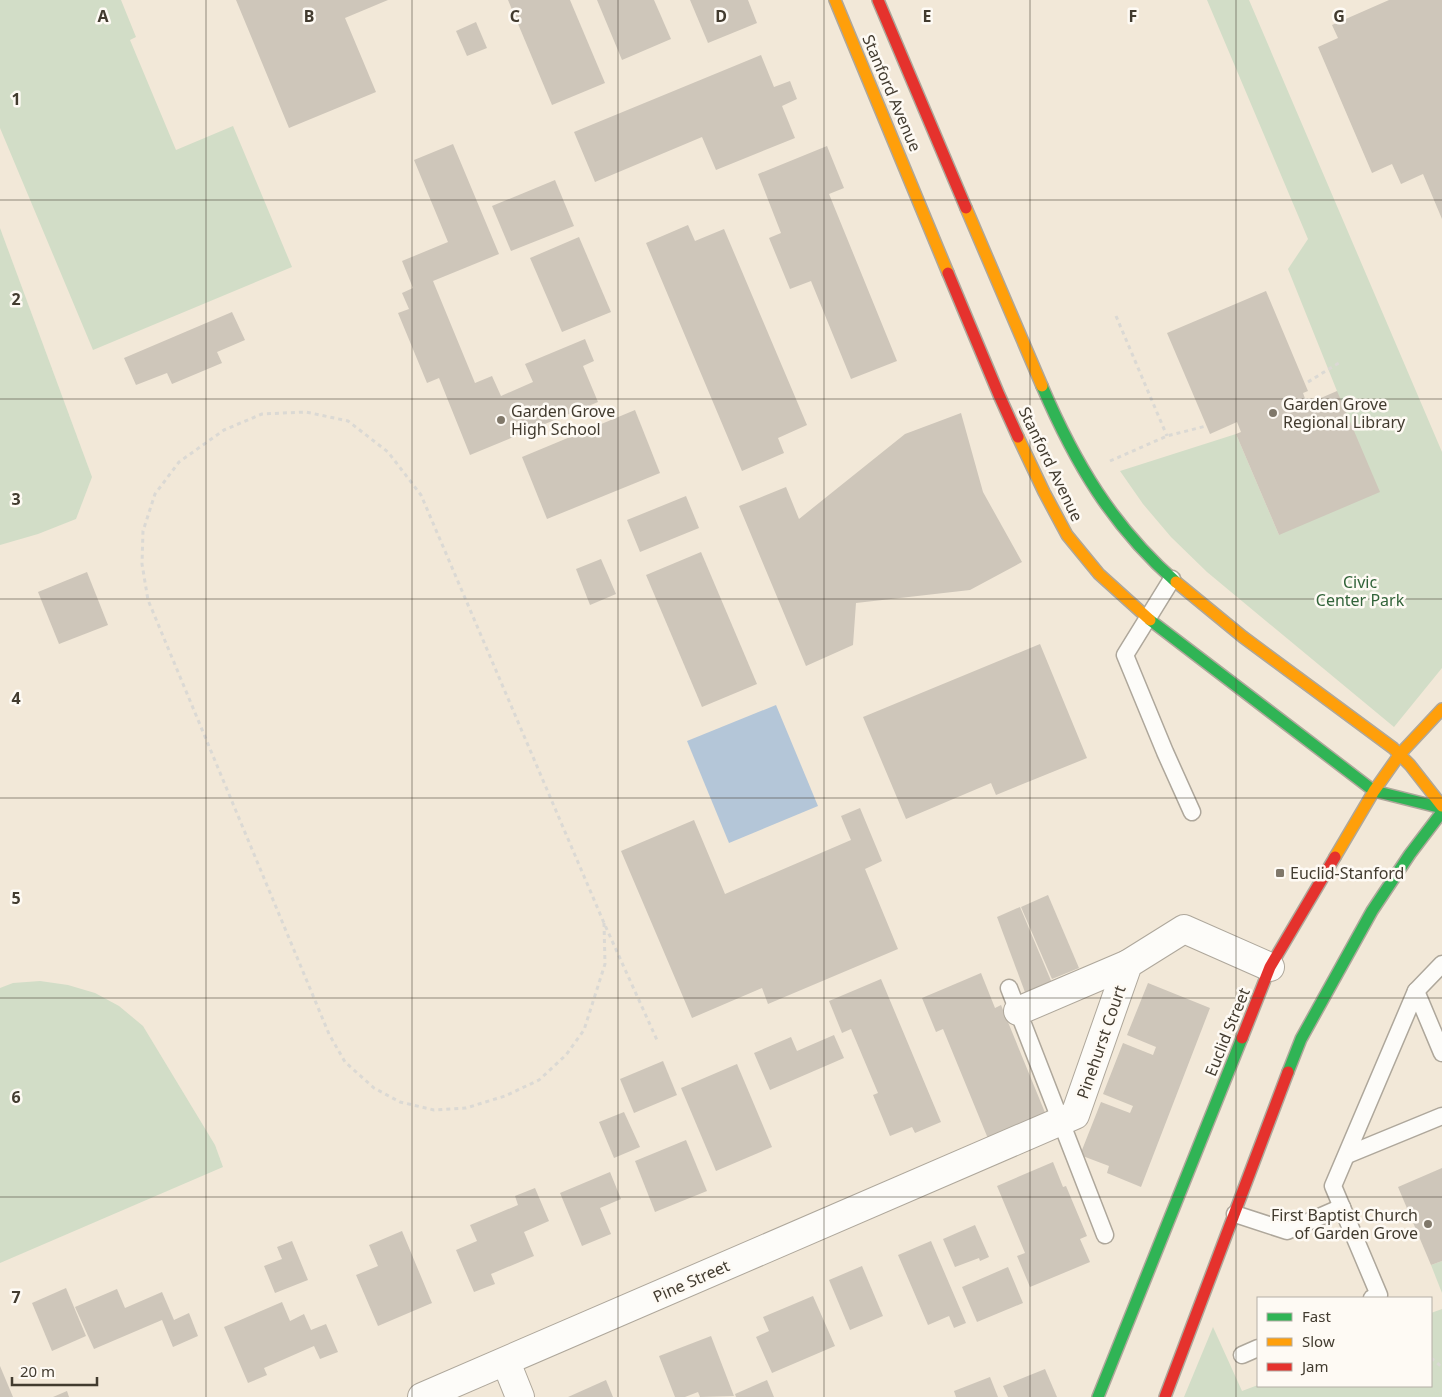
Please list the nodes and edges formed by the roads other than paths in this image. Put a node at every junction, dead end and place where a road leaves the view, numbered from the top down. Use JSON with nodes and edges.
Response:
{"nodes":[{"id":1,"x":835,"y":0,"type":"edge"},
{"id":2,"x":878,"y":0,"type":"edge"},
{"id":3,"x":1172,"y":579,"type":"junction"},
{"id":4,"x":1147,"y":618,"type":"junction"},
{"id":5,"x":1442,"y":709,"type":"edge"},
{"id":6,"x":1400,"y":754,"type":"junction"},
{"id":7,"x":1374,"y":791,"type":"junction"},
{"id":8,"x":1442,"y":809,"type":"edge"},
{"id":9,"x":1192,"y":812,"type":"dead end"},
{"id":10,"x":1128,"y":964,"type":"junction"},
{"id":11,"x":1442,"y":964,"type":"edge"},
{"id":12,"x":1270,"y":967,"type":"junction"},
{"id":13,"x":1416,"y":991,"type":"junction"},
{"id":14,"x":1014,"y":1000,"type":"joint"},
{"id":15,"x":1442,"y":1053,"type":"edge"},
{"id":16,"x":1442,"y":1116,"type":"edge"},
{"id":17,"x":1060,"y":1122,"type":"junction"},
{"id":18,"x":1347,"y":1155,"type":"junction"},
{"id":19,"x":960,"y":1164,"type":"joint"},
{"id":20,"x":1342,"y":1207,"type":"junction"},
{"id":21,"x":1234,"y":1214,"type":"junction"},
{"id":22,"x":1105,"y":1235,"type":"dead end"},
{"id":23,"x":1374,"y":1297,"type":"edge"},
{"id":24,"x":1257,"y":1348,"type":"edge"},
{"id":25,"x":1242,"y":1355,"type":"dead end"},
{"id":26,"x":506,"y":1362,"type":"junction"},
{"id":27,"x":422,"y":1397,"type":"edge"},
{"id":28,"x":520,"y":1397,"type":"edge"},
{"id":29,"x":1098,"y":1397,"type":"edge"},
{"id":30,"x":1165,"y":1397,"type":"edge"}],
"edges":[{"from":1,"to":4,"type":"street","name":"Stanford Avenue"},
{"from":2,"to":3,"type":"street","name":"Stanford Avenue"},
{"from":3,"to":4,"type":"lane"},
{"from":3,"to":6,"type":"street","name":"Stanford Avenue"},
{"from":4,"to":7,"type":"street","name":"Stanford Avenue"},
{"from":4,"to":9,"type":"lane"},
{"from":5,"to":6,"type":"street","name":"Euclid Street"},
{"from":6,"to":7,"type":"street","name":"Euclid Street"},
{"from":6,"to":8,"type":"street","name":"Stanford Avenue"},
{"from":7,"to":8,"type":"street","name":"Stanford Avenue"},
{"from":7,"to":12,"type":"street","name":"Euclid Street"},
{"from":8,"to":21,"type":"street"},
{"from":10,"to":12,"type":"street","name":"Pinehurst Court"},
{"from":10,"to":14,"type":"street","name":"Pinehurst Court"},
{"from":10,"to":17,"type":"street","name":"Pinehurst Court"},
{"from":11,"to":13,"type":"lane"},
{"from":12,"to":29,"type":"street","name":"Euclid Street"},
{"from":13,"to":15,"type":"lane"},
{"from":13,"to":18,"type":"lane"},
{"from":14,"to":17,"type":"lane"},
{"from":16,"to":18,"type":"lane"},
{"from":17,"to":19,"type":"street","name":"Pinehurst Court"},
{"from":17,"to":22,"type":"lane"},
{"from":18,"to":20,"type":"lane"},
{"from":19,"to":26,"type":"street","name":"Pine Street"},
{"from":20,"to":21,"type":"lane"},
{"from":20,"to":23,"type":"lane"},
{"from":21,"to":30,"type":"street"},
{"from":24,"to":25,"type":"lane"},
{"from":26,"to":27,"type":"street","name":"Pine Street"},
{"from":26,"to":28,"type":"street"}]}
